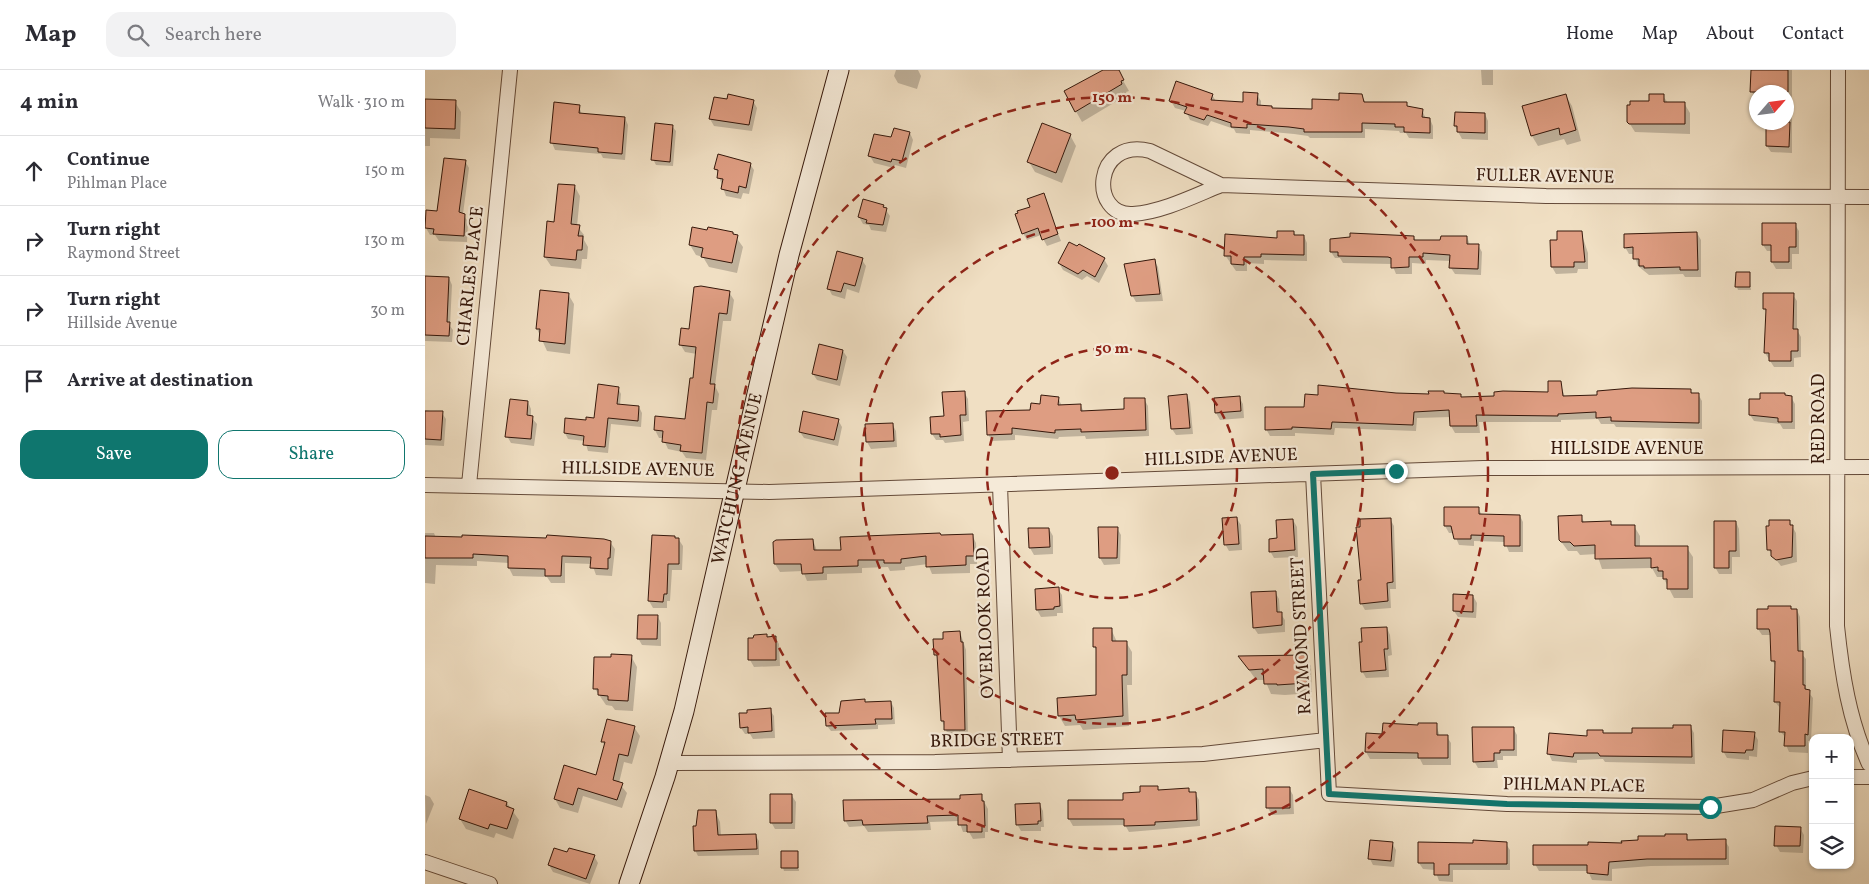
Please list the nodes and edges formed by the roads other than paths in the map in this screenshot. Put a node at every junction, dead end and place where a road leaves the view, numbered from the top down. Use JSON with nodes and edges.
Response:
{"nodes":[{"id":1,"x":510,"y":70,"type":"edge"},
{"id":2,"x":839,"y":70,"type":"edge"},
{"id":3,"x":1839,"y":70,"type":"edge"},
{"id":4,"x":1221,"y":185,"type":"junction"},
{"id":5,"x":1838,"y":197,"type":"junction"},
{"id":6,"x":1869,"y":197,"type":"edge"},
{"id":7,"x":1837,"y":467,"type":"junction"},
{"id":8,"x":1869,"y":467,"type":"edge"},
{"id":9,"x":1313,"y":474,"type":"junction"},
{"id":10,"x":425,"y":485,"type":"edge"},
{"id":11,"x":469,"y":485,"type":"junction"},
{"id":12,"x":1000,"y":485,"type":"junction"},
{"id":13,"x":735,"y":491,"type":"junction"},
{"id":14,"x":1326,"y":740,"type":"junction"},
{"id":15,"x":1010,"y":760,"type":"junction"},
{"id":16,"x":669,"y":763,"type":"junction"},
{"id":17,"x":1869,"y":764,"type":"edge"},
{"id":18,"x":1854,"y":777,"type":"edge"},
{"id":19,"x":1869,"y":777,"type":"edge"},
{"id":20,"x":1809,"y":779,"type":"edge"},
{"id":21,"x":1331,"y":794,"type":"joint"},
{"id":22,"x":425,"y":862,"type":"edge"},
{"id":23,"x":490,"y":884,"type":"edge"},
{"id":24,"x":629,"y":884,"type":"edge"}],
"edges":[{"from":1,"to":11,"type":"street","name":"CHARLES PLACE"},
{"from":2,"to":13,"type":"main road","name":"WATCHUNG AVENUE"},
{"from":3,"to":5,"type":"street","name":"RED ROAD"},
{"from":4,"to":4,"type":"street","name":"FULLER AVENUE"},
{"from":4,"to":5,"type":"street","name":"FULLER AVENUE"},
{"from":5,"to":6,"type":"street","name":"FULLER AVENUE"},
{"from":5,"to":7,"type":"street","name":"RED ROAD"},
{"from":7,"to":8,"type":"street","name":"HILLSIDE AVENUE"},
{"from":7,"to":9,"type":"street","name":"HILLSIDE AVENUE"},
{"from":7,"to":17,"type":"street","name":"RED ROAD"},
{"from":9,"to":12,"type":"street","name":"HILLSIDE AVENUE"},
{"from":9,"to":14,"type":"street","name":"RAYMOND STREET"},
{"from":10,"to":11,"type":"street","name":"HILLSIDE AVENUE"},
{"from":11,"to":13,"type":"street","name":"HILLSIDE AVENUE"},
{"from":12,"to":13,"type":"street","name":"HILLSIDE AVENUE"},
{"from":12,"to":15,"type":"street","name":"OVERLOOK ROAD"},
{"from":13,"to":16,"type":"main road","name":"WATCHUNG AVENUE"},
{"from":14,"to":15,"type":"street","name":"BRIDGE STREET"},
{"from":14,"to":21,"type":"street","name":"RAYMOND STREET"},
{"from":15,"to":16,"type":"street","name":"BRIDGE STREET"},
{"from":16,"to":24,"type":"main road","name":"WATCHUNG AVENUE"},
{"from":18,"to":19,"type":"street"},
{"from":20,"to":21,"type":"street","name":"PIHLMAN PLACE"},
{"from":22,"to":23,"type":"street"}]}
